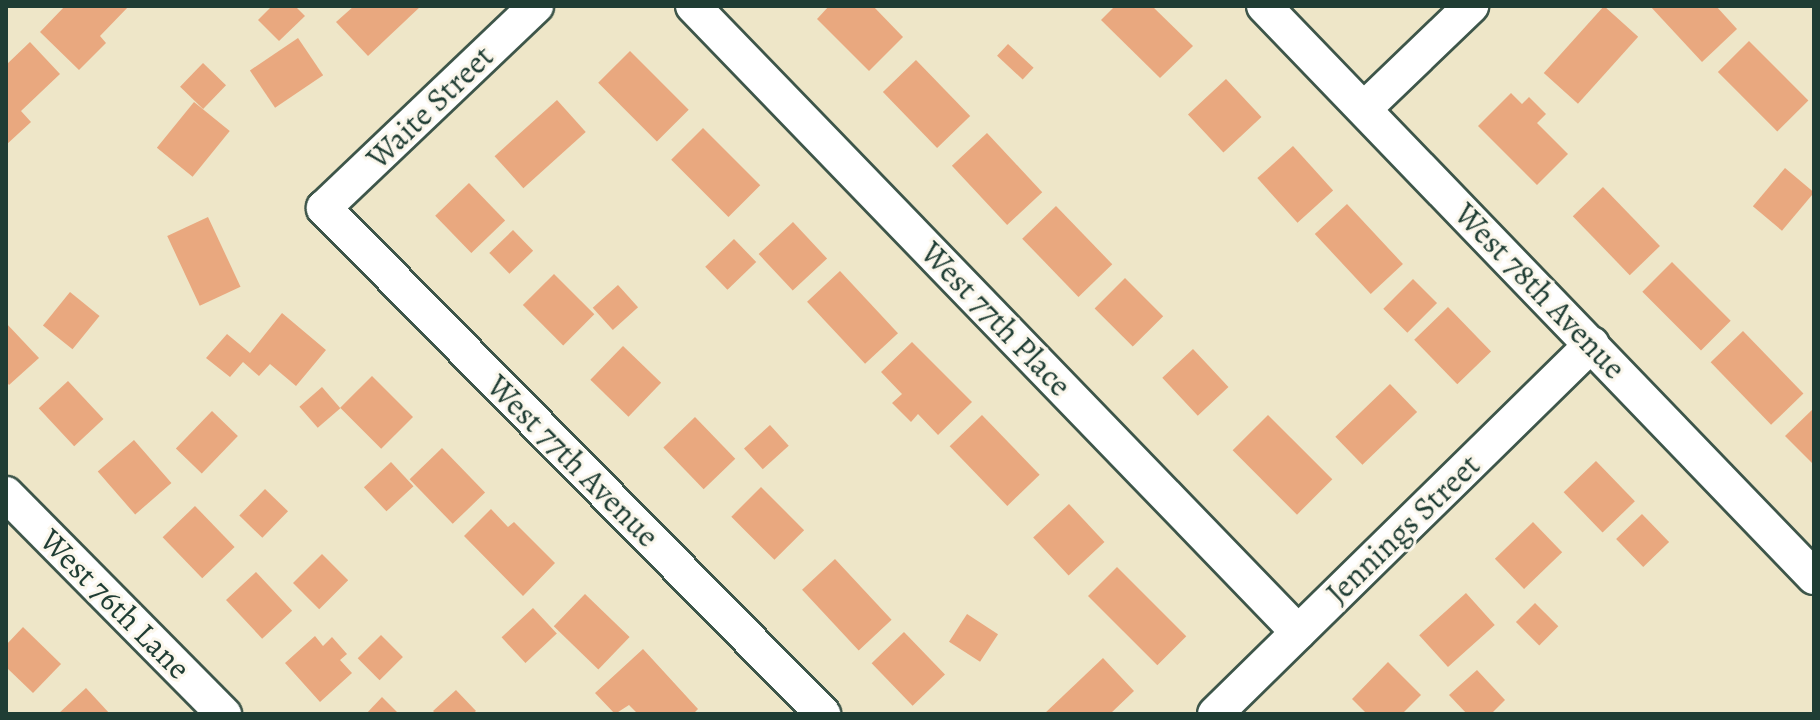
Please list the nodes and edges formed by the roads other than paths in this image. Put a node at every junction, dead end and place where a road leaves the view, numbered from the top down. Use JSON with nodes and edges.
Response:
{"nodes":[{"id":1,"x":536,"y":6,"type":"edge"},
{"id":2,"x":693,"y":6,"type":"edge"},
{"id":3,"x":1264,"y":6,"type":"edge"},
{"id":4,"x":1471,"y":6,"type":"edge"},
{"id":5,"x":1364,"y":109,"type":"junction"},
{"id":6,"x":324,"y":208,"type":"joint"},
{"id":7,"x":1592,"y":344,"type":"junction"},
{"id":8,"x":6,"y":494,"type":"edge"},
{"id":9,"x":1814,"y":577,"type":"edge"},
{"id":10,"x":1298,"y":632,"type":"junction"},
{"id":11,"x":224,"y":714,"type":"edge"},
{"id":12,"x":823,"y":714,"type":"edge"},
{"id":13,"x":1215,"y":714,"type":"edge"}],
"edges":[{"from":1,"to":6,"type":"street","name":"Waite Street"},
{"from":2,"to":10,"type":"street","name":"West 77th Place"},
{"from":3,"to":5,"type":"street","name":"West 78th Avenue"},
{"from":4,"to":5,"type":"street"},
{"from":5,"to":7,"type":"street","name":"West 78th Avenue"},
{"from":6,"to":12,"type":"street","name":"West 77th Avenue"},
{"from":7,"to":9,"type":"street","name":"West 78th Avenue"},
{"from":7,"to":10,"type":"street","name":"Jennings Street"},
{"from":8,"to":11,"type":"street","name":"West 76th Lane"},
{"from":10,"to":13,"type":"street","name":"Jennings Street"}]}
